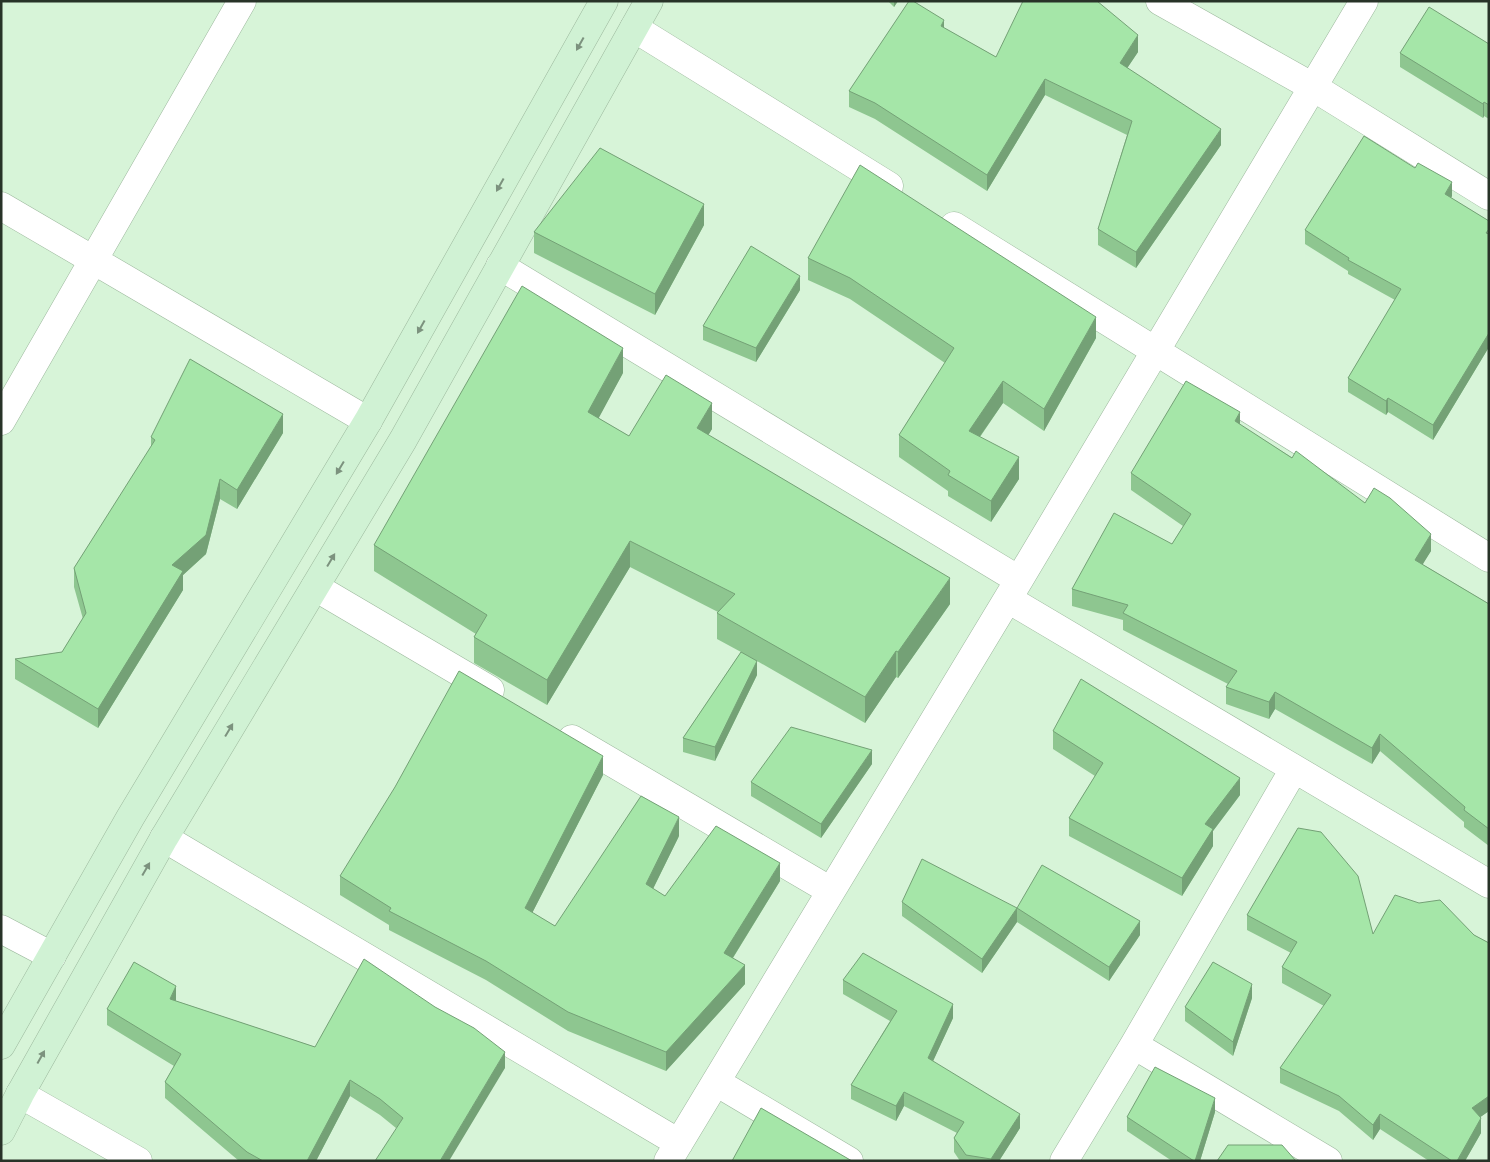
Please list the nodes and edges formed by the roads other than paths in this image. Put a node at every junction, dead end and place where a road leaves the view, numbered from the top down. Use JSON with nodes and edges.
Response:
{"nodes":[{"id":1,"x":649,"y":1,"type":"edge"},
{"id":2,"x":1160,"y":1,"type":"edge"},
{"id":3,"x":1364,"y":1,"type":"edge"},
{"id":4,"x":232,"y":5,"type":"edge"},
{"id":5,"x":601,"y":5,"type":"edge"},
{"id":6,"x":634,"y":28,"type":"junction"},
{"id":7,"x":1313,"y":87,"type":"junction"},
{"id":8,"x":1489,"y":196,"type":"edge"},
{"id":9,"x":912,"y":200,"type":"edge"},
{"id":10,"x":1,"y":206,"type":"edge"},
{"id":11,"x":937,"y":215,"type":"edge"},
{"id":12,"x":94,"y":260,"type":"junction"},
{"id":13,"x":500,"y":266,"type":"junction"},
{"id":14,"x":1156,"y":351,"type":"junction"},
{"id":15,"x":1,"y":421,"type":"edge"},
{"id":16,"x":368,"y":421,"type":"junction"},
{"id":17,"x":1489,"y":558,"type":"edge"},
{"id":18,"x":315,"y":587,"type":"junction"},
{"id":19,"x":1014,"y":590,"type":"junction"},
{"id":20,"x":513,"y":704,"type":"edge"},
{"id":21,"x":547,"y":724,"type":"edge"},
{"id":22,"x":1294,"y":769,"type":"junction"},
{"id":23,"x":164,"y":838,"type":"junction"},
{"id":24,"x":95,"y":880,"type":"junction"},
{"id":25,"x":1489,"y":884,"type":"edge"},
{"id":26,"x":831,"y":892,"type":"junction"},
{"id":27,"x":128,"y":899,"type":"junction"},
{"id":28,"x":1,"y":929,"type":"edge"},
{"id":29,"x":52,"y":956,"type":"junction"},
{"id":30,"x":1,"y":1045,"type":"edge"},
{"id":31,"x":1134,"y":1045,"type":"junction"},
{"id":32,"x":716,"y":1082,"type":"junction"},
{"id":33,"x":20,"y":1094,"type":"junction"},
{"id":34,"x":1,"y":1131,"type":"edge"},
{"id":35,"x":673,"y":1152,"type":"edge"},
{"id":36,"x":138,"y":1161,"type":"edge"},
{"id":37,"x":849,"y":1161,"type":"edge"},
{"id":38,"x":1064,"y":1161,"type":"edge"},
{"id":39,"x":1328,"y":1161,"type":"edge"}],
"edges":[{"from":1,"to":6,"type":"street"},
{"from":2,"to":7,"type":"street"},
{"from":3,"to":7,"type":"street"},
{"from":4,"to":12,"type":"street"},
{"from":5,"to":6,"type":"street"},
{"from":5,"to":16,"type":"street","one_way":true},
{"from":6,"to":9,"type":"street"},
{"from":6,"to":13,"type":"street"},
{"from":7,"to":8,"type":"street"},
{"from":7,"to":14,"type":"street"},
{"from":10,"to":12,"type":"street"},
{"from":11,"to":14,"type":"street"},
{"from":12,"to":15,"type":"street"},
{"from":12,"to":16,"type":"street"},
{"from":18,"to":13,"type":"street","one_way":true},
{"from":13,"to":19,"type":"street"},
{"from":14,"to":17,"type":"street"},
{"from":14,"to":19,"type":"street"},
{"from":16,"to":24,"type":"street","one_way":true},
{"from":18,"to":20,"type":"street"},
{"from":23,"to":18,"type":"street","one_way":true},
{"from":19,"to":22,"type":"street"},
{"from":19,"to":26,"type":"street"},
{"from":21,"to":26,"type":"street"},
{"from":22,"to":25,"type":"street"},
{"from":22,"to":31,"type":"street"},
{"from":27,"to":23,"type":"street","one_way":true},
{"from":23,"to":35,"type":"street"},
{"from":24,"to":27,"type":"street"},
{"from":24,"to":29,"type":"street"},
{"from":26,"to":32,"type":"street"},
{"from":33,"to":27,"type":"street","one_way":true},
{"from":28,"to":29,"type":"street"},
{"from":29,"to":30,"type":"street"},
{"from":31,"to":38,"type":"street"},
{"from":31,"to":39,"type":"street"},
{"from":32,"to":35,"type":"street"},
{"from":32,"to":37,"type":"street"},
{"from":33,"to":34,"type":"street"},
{"from":33,"to":36,"type":"street"}]}
